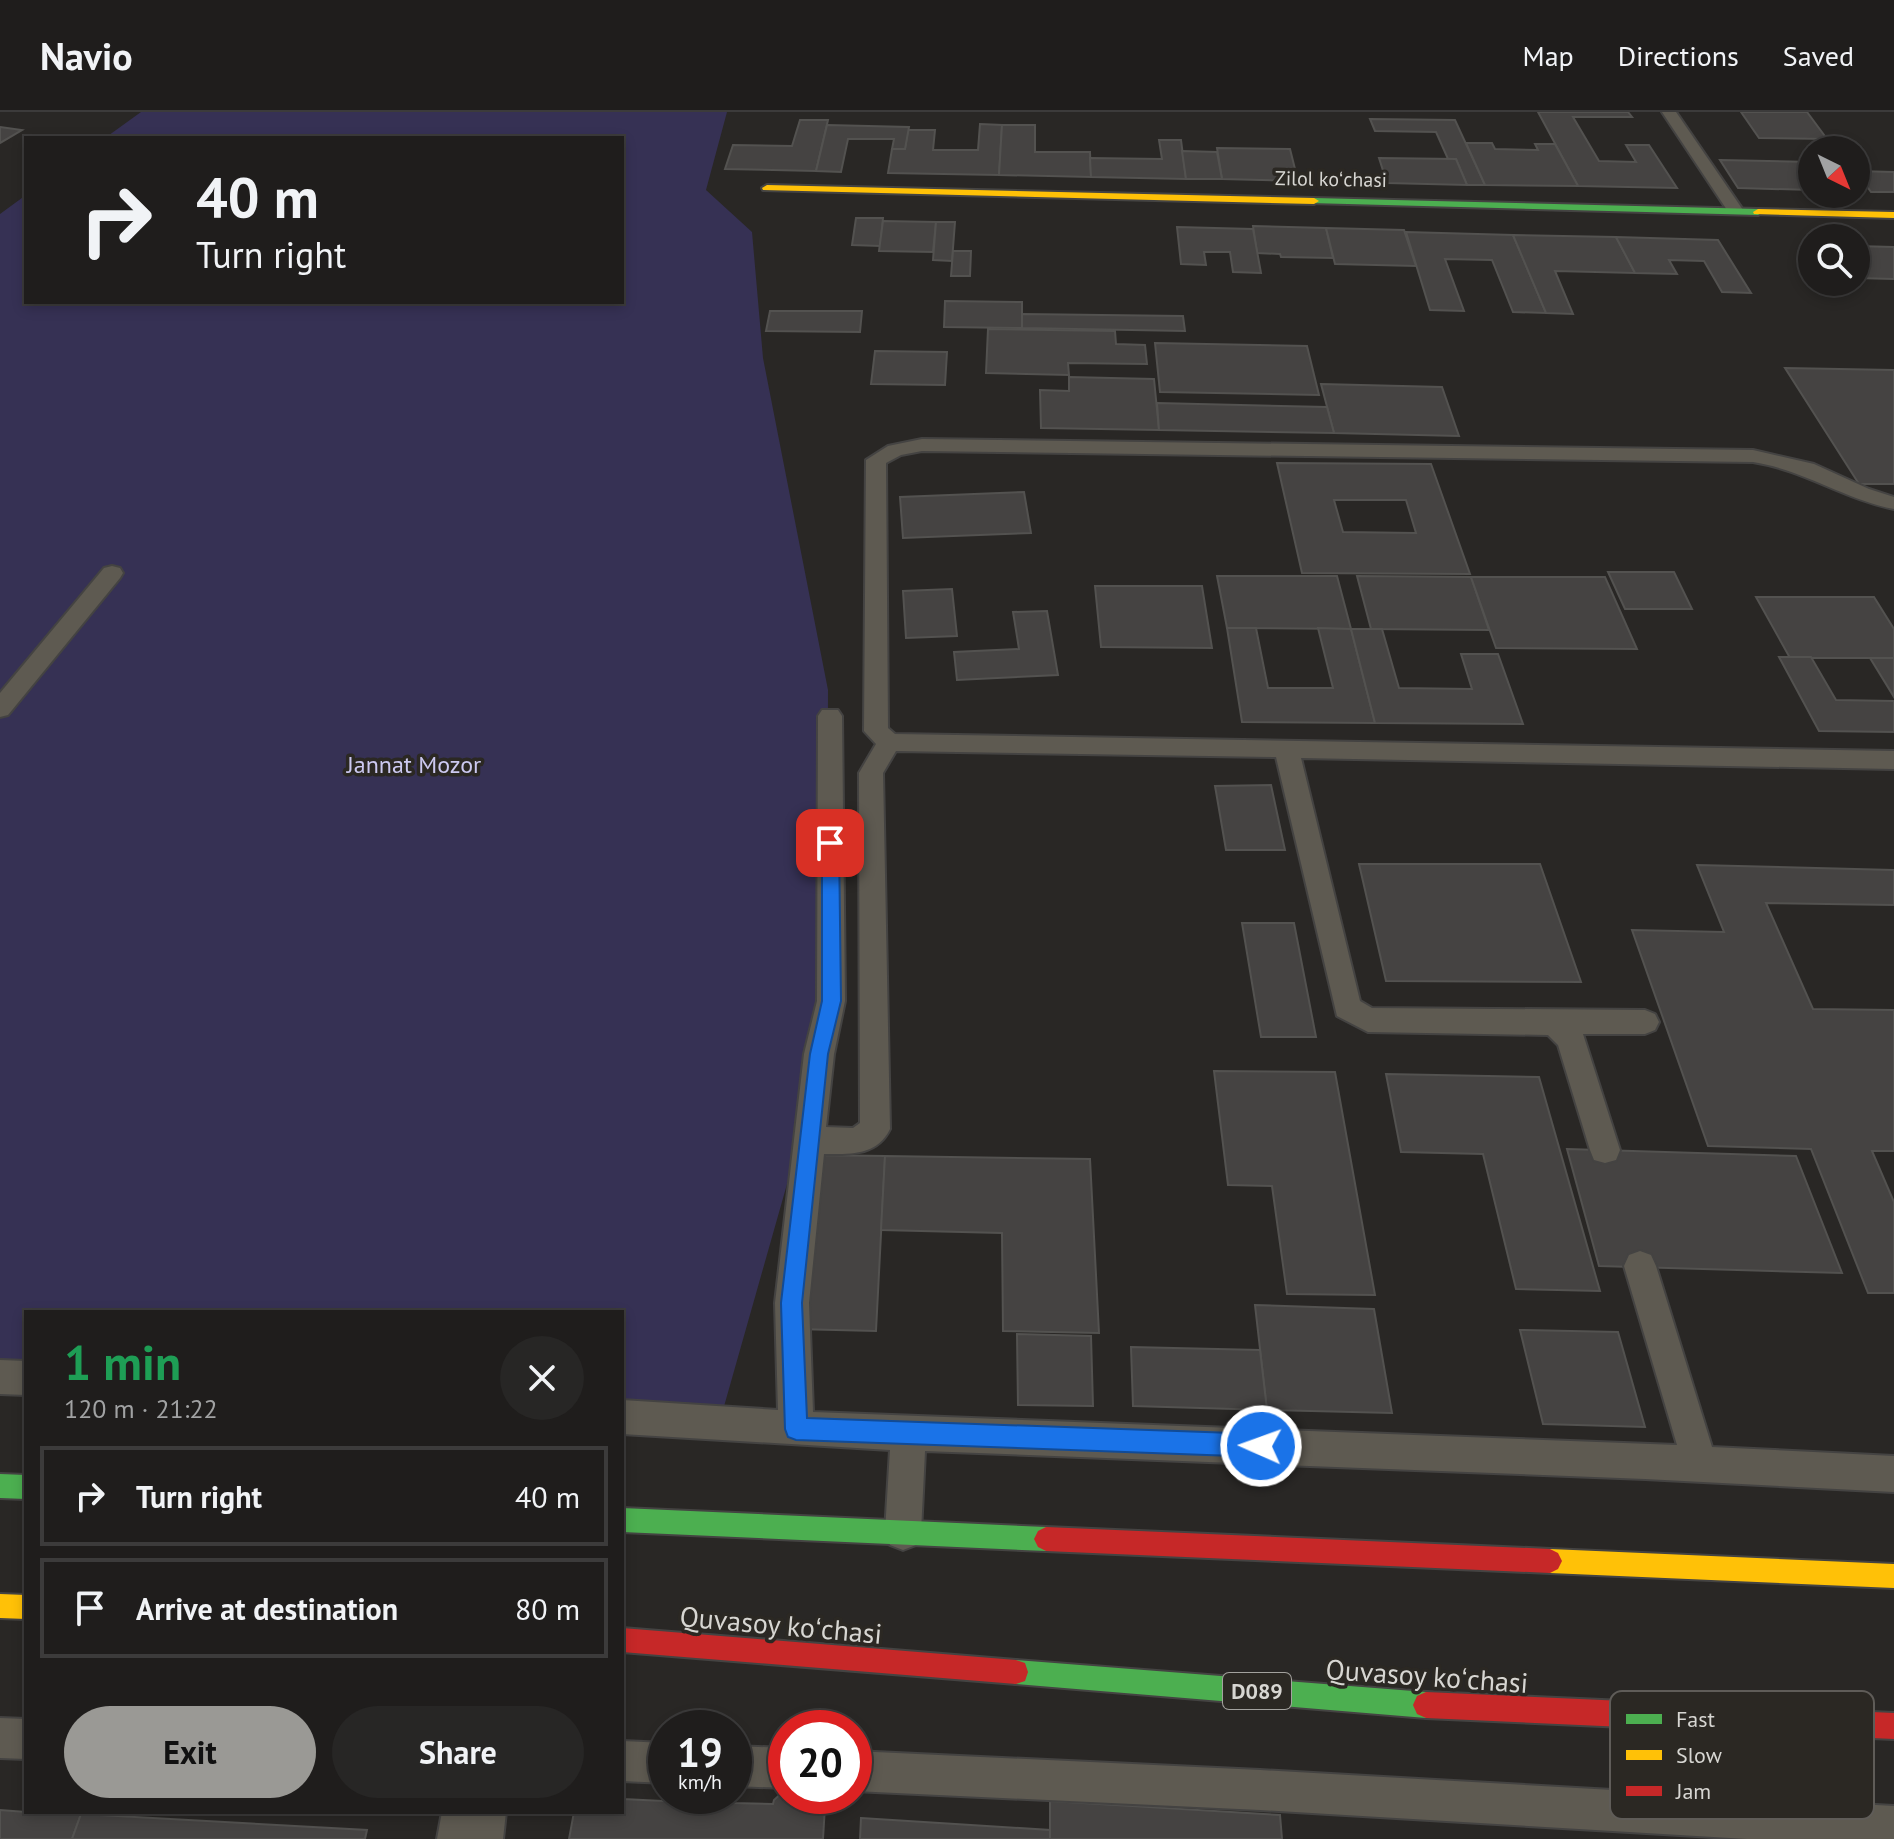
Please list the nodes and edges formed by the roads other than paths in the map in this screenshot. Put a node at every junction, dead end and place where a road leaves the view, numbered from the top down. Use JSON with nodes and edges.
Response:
{"nodes":[{"id":1,"x":1669,"y":112,"type":"edge"},
{"id":2,"x":767,"y":188,"type":"dead end"},
{"id":3,"x":1735,"y":210,"type":"junction"},
{"id":4,"x":1894,"y":215,"type":"edge"},
{"id":5,"x":1894,"y":503,"type":"edge"},
{"id":6,"x":112,"y":573,"type":"dead end"},
{"id":7,"x":0,"y":709,"type":"edge"},
{"id":8,"x":830,"y":716,"type":"dead end"},
{"id":9,"x":889,"y":742,"type":"junction"},
{"id":10,"x":1287,"y":751,"type":"junction"},
{"id":11,"x":1894,"y":760,"type":"edge"},
{"id":12,"x":1645,"y":1022,"type":"dead end"},
{"id":13,"x":1555,"y":1023,"type":"junction"},
{"id":14,"x":809,"y":1140,"type":"junction"},
{"id":15,"x":1605,"y":1150,"type":"dead end"},
{"id":16,"x":1640,"y":1266,"type":"dead end"},
{"id":17,"x":0,"y":1377,"type":"edge"},
{"id":18,"x":24,"y":1378,"type":"edge"},
{"id":19,"x":624,"y":1417,"type":"edge"},
{"id":20,"x":796,"y":1429,"type":"junction"},
{"id":21,"x":909,"y":1431,"type":"junction"},
{"id":22,"x":1700,"y":1464,"type":"junction"},
{"id":23,"x":1894,"y":1474,"type":"edge"},
{"id":24,"x":0,"y":1486,"type":"edge"},
{"id":25,"x":24,"y":1487,"type":"edge"},
{"id":26,"x":624,"y":1520,"type":"edge"},
{"id":27,"x":903,"y":1532,"type":"junction"},
{"id":28,"x":1894,"y":1576,"type":"edge"},
{"id":29,"x":0,"y":1606,"type":"edge"},
{"id":30,"x":24,"y":1607,"type":"edge"},
{"id":31,"x":624,"y":1640,"type":"edge"},
{"id":32,"x":1610,"y":1714,"type":"edge"},
{"id":33,"x":1874,"y":1725,"type":"edge"},
{"id":34,"x":1894,"y":1726,"type":"edge"},
{"id":35,"x":0,"y":1738,"type":"edge"},
{"id":36,"x":24,"y":1739,"type":"edge"},
{"id":37,"x":624,"y":1761,"type":"edge"},
{"id":38,"x":648,"y":1762,"type":"edge"},
{"id":39,"x":872,"y":1772,"type":"edge"},
{"id":40,"x":1610,"y":1810,"type":"edge"},
{"id":41,"x":474,"y":1814,"type":"edge"},
{"id":42,"x":1757,"y":1819,"type":"edge"},
{"id":43,"x":1894,"y":1827,"type":"edge"},
{"id":44,"x":470,"y":1839,"type":"edge"}],
"edges":[{"from":1,"to":3,"type":"lane"},
{"from":2,"to":3,"type":"street","name":"Zilol koʻchasi"},
{"from":3,"to":4,"type":"street","name":"Zilol koʻchasi"},
{"from":5,"to":9,"type":"lane"},
{"from":6,"to":7,"type":"lane"},
{"from":8,"to":14,"type":"lane"},
{"from":9,"to":10,"type":"lane"},
{"from":9,"to":14,"type":"lane"},
{"from":10,"to":11,"type":"lane"},
{"from":10,"to":13,"type":"lane"},
{"from":12,"to":13,"type":"lane"},
{"from":13,"to":15,"type":"lane"},
{"from":14,"to":20,"type":"lane"},
{"from":16,"to":22,"type":"lane"},
{"from":17,"to":18,"type":"lane"},
{"from":19,"to":20,"type":"lane"},
{"from":20,"to":21,"type":"lane"},
{"from":21,"to":22,"type":"lane"},
{"from":21,"to":27,"type":"lane"},
{"from":22,"to":23,"type":"lane"},
{"from":24,"to":25,"type":"street"},
{"from":26,"to":27,"type":"street"},
{"from":27,"to":28,"type":"street"},
{"from":29,"to":30,"type":"street"},
{"from":31,"to":32,"type":"street","name":"Quvasoy koʻchasi","number":"D089"},
{"from":33,"to":34,"type":"street","name":"Quvasoy koʻchasi","number":"D089"},
{"from":35,"to":36,"type":"lane"},
{"from":37,"to":38,"type":"lane"},
{"from":39,"to":40,"type":"lane"},
{"from":41,"to":44,"type":"street"},
{"from":42,"to":43,"type":"lane"}]}
